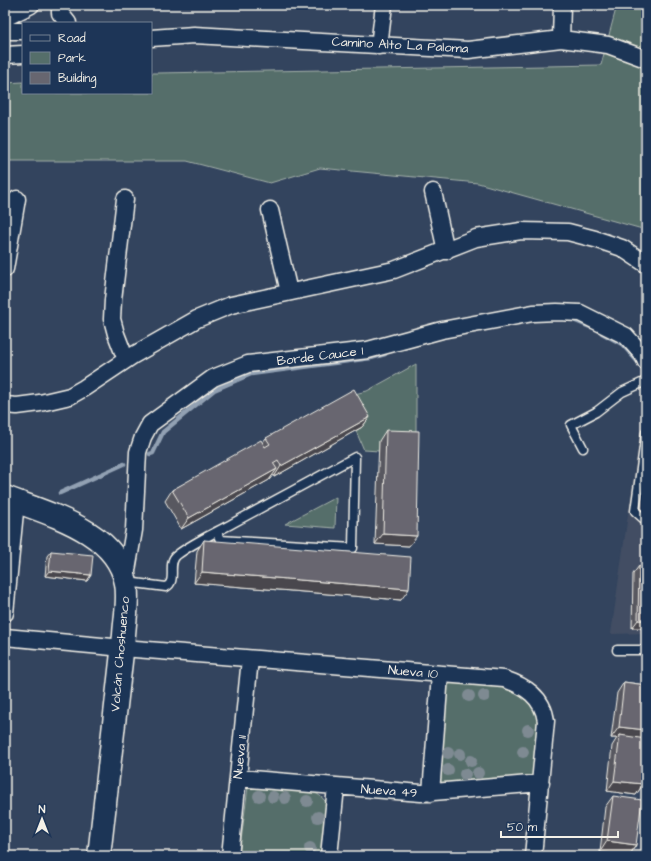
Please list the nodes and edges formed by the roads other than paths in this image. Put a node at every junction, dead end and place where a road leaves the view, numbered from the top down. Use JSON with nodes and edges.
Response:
{"nodes":[{"id":1,"x":31,"y":5,"type":"edge"},
{"id":2,"x":60,"y":5,"type":"edge"},
{"id":3,"x":384,"y":5,"type":"edge"},
{"id":4,"x":562,"y":5,"type":"edge"},
{"id":5,"x":5,"y":18,"type":"edge"},
{"id":6,"x":67,"y":22,"type":"edge"},
{"id":7,"x":5,"y":31,"type":"edge"},
{"id":8,"x":22,"y":31,"type":"edge"},
{"id":9,"x":152,"y":38,"type":"edge"},
{"id":10,"x":561,"y":39,"type":"junction"},
{"id":11,"x":379,"y":46,"type":"junction"},
{"id":12,"x":22,"y":54,"type":"edge"},
{"id":13,"x":5,"y":55,"type":"edge"},
{"id":14,"x":646,"y":59,"type":"edge"},
{"id":15,"x":433,"y":192,"type":"dead end"},
{"id":16,"x":17,"y":199,"type":"dead end"},
{"id":17,"x":126,"y":199,"type":"dead end"},
{"id":18,"x":270,"y":210,"type":"dead end"},
{"id":19,"x":446,"y":251,"type":"junction"},
{"id":20,"x":646,"y":264,"type":"edge"},
{"id":21,"x":5,"y":269,"type":"edge"},
{"id":22,"x":290,"y":292,"type":"junction"},
{"id":23,"x":126,"y":360,"type":"junction"},
{"id":24,"x":646,"y":362,"type":"edge"},
{"id":25,"x":646,"y":381,"type":"edge"},
{"id":26,"x":5,"y":405,"type":"edge"},
{"id":27,"x":646,"y":432,"type":"edge"},
{"id":28,"x":583,"y":448,"type":"dead end"},
{"id":29,"x":11,"y":500,"type":"edge"},
{"id":30,"x":646,"y":521,"type":"edge"},
{"id":31,"x":217,"y":532,"type":"junction"},
{"id":32,"x":126,"y":582,"type":"junction"},
{"id":33,"x":5,"y":613,"type":"edge"},
{"id":34,"x":5,"y":637,"type":"edge"},
{"id":35,"x":123,"y":648,"type":"junction"},
{"id":36,"x":617,"y":650,"type":"dead end"},
{"id":37,"x":646,"y":650,"type":"edge"},
{"id":38,"x":250,"y":658,"type":"junction"},
{"id":39,"x":440,"y":675,"type":"junction"},
{"id":40,"x":238,"y":778,"type":"junction"},
{"id":41,"x":540,"y":783,"type":"junction"},
{"id":42,"x":336,"y":787,"type":"junction"},
{"id":43,"x":431,"y":793,"type":"junction"},
{"id":44,"x":99,"y":856,"type":"edge"},
{"id":45,"x":230,"y":856,"type":"edge"},
{"id":46,"x":329,"y":856,"type":"edge"},
{"id":47,"x":533,"y":856,"type":"edge"}],
"edges":[{"from":1,"to":5,"type":"street"},
{"from":2,"to":6,"type":"street"},
{"from":3,"to":11,"type":"street"},
{"from":4,"to":10,"type":"street"},
{"from":7,"to":8,"type":"street"},
{"from":9,"to":11,"type":"street","name":"Camino Alto La Paloma"},
{"from":10,"to":11,"type":"street","name":"Camino Alto La Paloma"},
{"from":10,"to":14,"type":"street","name":"Camino Alto La Paloma"},
{"from":12,"to":13,"type":"street"},
{"from":15,"to":19,"type":"street"},
{"from":16,"to":21,"type":"street"},
{"from":17,"to":23,"type":"street"},
{"from":18,"to":22,"type":"street"},
{"from":19,"to":20,"type":"street"},
{"from":19,"to":22,"type":"street"},
{"from":22,"to":23,"type":"street"},
{"from":23,"to":26,"type":"street"},
{"from":24,"to":32,"type":"street","name":"Borde Cauce 1"},
{"from":25,"to":28,"type":"lane"},
{"from":27,"to":30,"type":"lane"},
{"from":29,"to":32,"type":"street","name":"Volcán Choshuenco"},
{"from":29,"to":33,"type":"street"},
{"from":31,"to":31,"type":"lane"},
{"from":31,"to":32,"type":"lane"},
{"from":32,"to":35,"type":"street","name":"Volcán Choshuenco"},
{"from":34,"to":35,"type":"street","name":"Nueva 10"},
{"from":35,"to":38,"type":"street","name":"Nueva 10"},
{"from":35,"to":44,"type":"street","name":"Volcán Choshuenco"},
{"from":36,"to":37,"type":"lane"},
{"from":38,"to":39,"type":"street","name":"Nueva 10"},
{"from":38,"to":40,"type":"street","name":"Nueva 11"},
{"from":39,"to":41,"type":"street","name":"Nueva 10"},
{"from":39,"to":43,"type":"street"},
{"from":40,"to":42,"type":"street","name":"Nueva 49"},
{"from":40,"to":45,"type":"street","name":"Nueva 11"},
{"from":41,"to":43,"type":"street","name":"Nueva 49"},
{"from":41,"to":47,"type":"street","name":"Nueva 10"},
{"from":42,"to":43,"type":"street","name":"Nueva 49"},
{"from":42,"to":46,"type":"street"}]}
